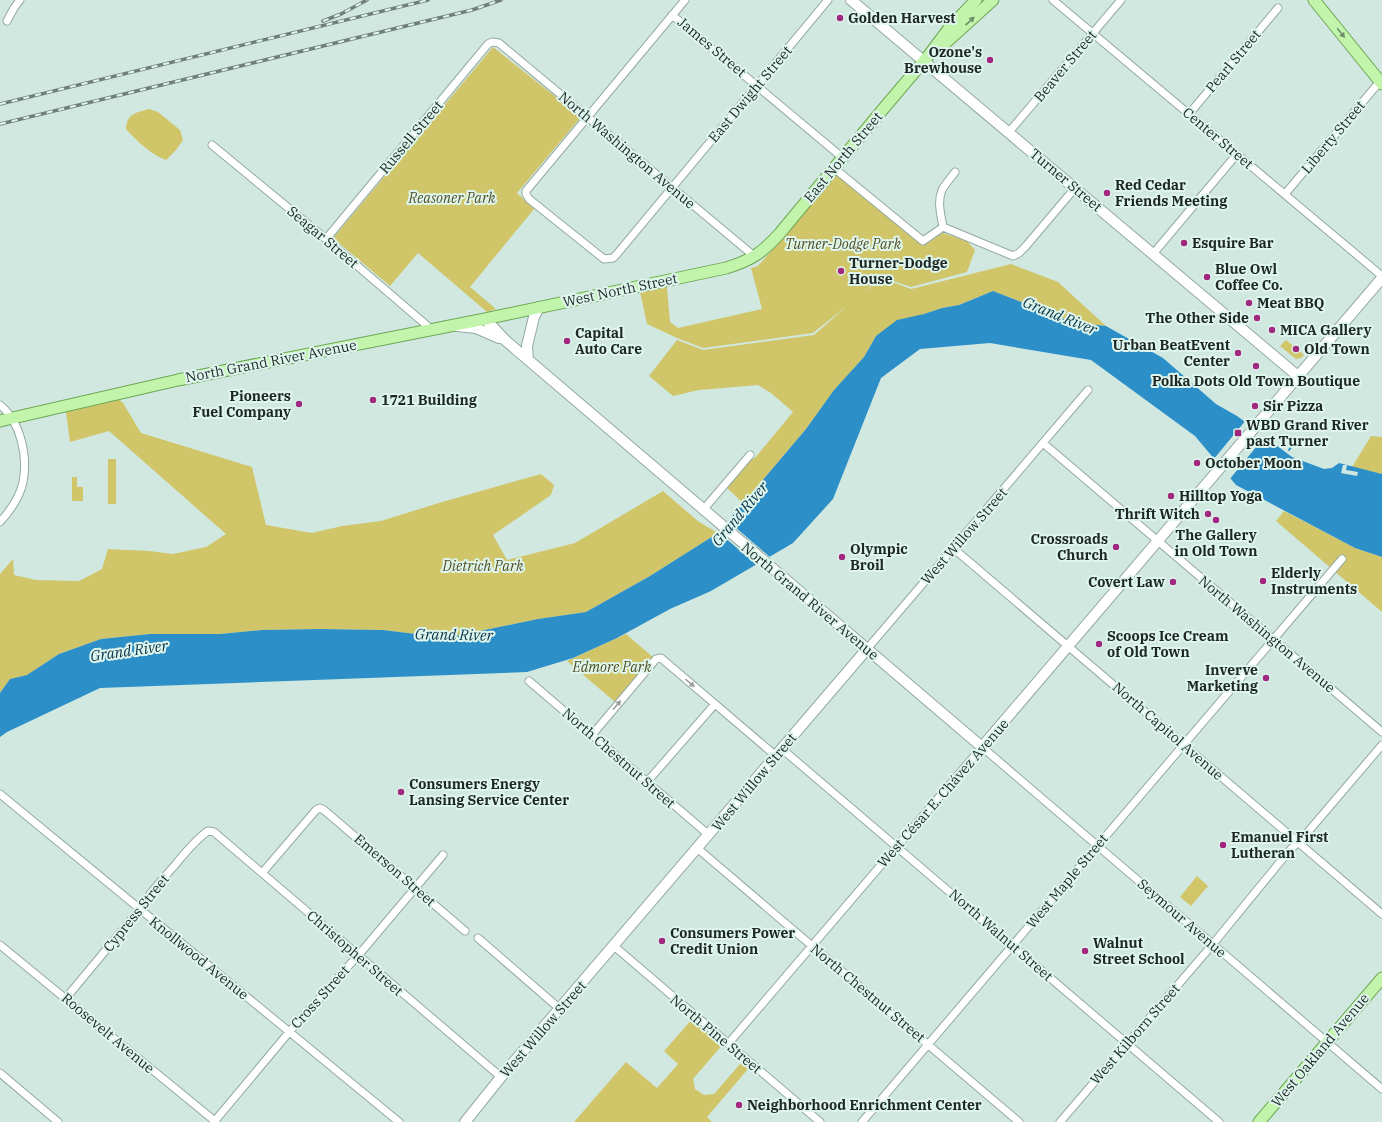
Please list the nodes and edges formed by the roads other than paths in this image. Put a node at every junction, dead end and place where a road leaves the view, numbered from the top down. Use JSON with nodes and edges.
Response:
{"nodes":[{"id":1,"x":20,"y":0,"type":"edge"},
{"id":2,"x":685,"y":0,"type":"edge"},
{"id":3,"x":828,"y":0,"type":"edge"},
{"id":4,"x":851,"y":0,"type":"edge"},
{"id":5,"x":976,"y":0,"type":"edge"},
{"id":6,"x":993,"y":0,"type":"edge"},
{"id":7,"x":1053,"y":0,"type":"edge"},
{"id":8,"x":1121,"y":0,"type":"edge"},
{"id":9,"x":1315,"y":1,"type":"edge"},
{"id":10,"x":1278,"y":8,"type":"dead end"},
{"id":11,"x":672,"y":15,"type":"junction"},
{"id":12,"x":7,"y":20,"type":"dead end"},
{"id":13,"x":1093,"y":34,"type":"junction"},
{"id":14,"x":499,"y":43,"type":"joint"},
{"id":15,"x":927,"y":58,"type":"junction"},
{"id":16,"x":1381,"y":82,"type":"edge"},
{"id":17,"x":757,"y":85,"type":"junction"},
{"id":18,"x":1189,"y":114,"type":"junction"},
{"id":19,"x":588,"y":117,"type":"junction"},
{"id":20,"x":1009,"y":132,"type":"junction"},
{"id":21,"x":212,"y":145,"type":"dead end"},
{"id":22,"x":1237,"y":154,"type":"junction"},
{"id":23,"x":843,"y":158,"type":"junction"},
{"id":24,"x":834,"y":168,"type":"junction"},
{"id":25,"x":955,"y":172,"type":"dead end"},
{"id":26,"x":672,"y":187,"type":"junction"},
{"id":27,"x":1075,"y":188,"type":"junction"},
{"id":28,"x":1285,"y":194,"type":"junction"},
{"id":29,"x":943,"y":227,"type":"junction"},
{"id":30,"x":326,"y":239,"type":"junction"},
{"id":31,"x":1152,"y":254,"type":"junction"},
{"id":32,"x":754,"y":256,"type":"junction"},
{"id":33,"x":1382,"y":277,"type":"edge"},
{"id":34,"x":539,"y":307,"type":"junction"},
{"id":35,"x":485,"y":319,"type":"junction"},
{"id":36,"x":453,"y":325,"type":"junction"},
{"id":37,"x":431,"y":329,"type":"junction"},
{"id":38,"x":504,"y":340,"type":"junction"},
{"id":39,"x":528,"y":360,"type":"junction"},
{"id":40,"x":1299,"y":377,"type":"junction"},
{"id":41,"x":1088,"y":390,"type":"dead end"},
{"id":42,"x":0,"y":405,"type":"edge"},
{"id":43,"x":5,"y":420,"type":"edge"},
{"id":44,"x":1043,"y":443,"type":"junction"},
{"id":45,"x":750,"y":455,"type":"dead end"},
{"id":46,"x":707,"y":512,"type":"junction"},
{"id":47,"x":0,"y":522,"type":"edge"},
{"id":48,"x":1158,"y":541,"type":"junction"},
{"id":49,"x":953,"y":548,"type":"junction"},
{"id":50,"x":1342,"y":559,"type":"dead end"},
{"id":51,"x":1273,"y":640,"type":"junction"},
{"id":52,"x":1068,"y":647,"type":"junction"},
{"id":53,"x":867,"y":649,"type":"junction"},
{"id":54,"x":529,"y":681,"type":"dead end"},
{"id":55,"x":715,"y":704,"type":"junction"},
{"id":56,"x":1382,"y":732,"type":"edge"},
{"id":57,"x":592,"y":735,"type":"junction"},
{"id":58,"x":1184,"y":745,"type":"junction"},
{"id":59,"x":1382,"y":745,"type":"edge"},
{"id":60,"x":982,"y":747,"type":"junction"},
{"id":61,"x":779,"y":752,"type":"junction"},
{"id":62,"x":647,"y":782,"type":"junction"},
{"id":63,"x":0,"y":794,"type":"edge"},
{"id":64,"x":208,"y":831,"type":"joint"},
{"id":65,"x":709,"y":835,"type":"junction"},
{"id":66,"x":1298,"y":842,"type":"junction"},
{"id":67,"x":897,"y":846,"type":"junction"},
{"id":68,"x":1097,"y":846,"type":"junction"},
{"id":69,"x":697,"y":848,"type":"junction"},
{"id":70,"x":443,"y":856,"type":"dead end"},
{"id":71,"x":262,"y":873,"type":"junction"},
{"id":72,"x":416,"y":888,"type":"junction"},
{"id":73,"x":140,"y":909,"type":"junction"},
{"id":74,"x":1382,"y":914,"type":"edge"},
{"id":75,"x":465,"y":931,"type":"dead end"},
{"id":76,"x":478,"y":938,"type":"dead end"},
{"id":77,"x":1213,"y":944,"type":"junction"},
{"id":78,"x":0,"y":945,"type":"edge"},
{"id":79,"x":812,"y":945,"type":"junction"},
{"id":80,"x":1012,"y":945,"type":"junction"},
{"id":81,"x":614,"y":946,"type":"junction"},
{"id":82,"x":358,"y":955,"type":"junction"},
{"id":83,"x":1382,"y":978,"type":"edge"},
{"id":84,"x":66,"y":998,"type":"junction"},
{"id":85,"x":560,"y":1009,"type":"junction"},
{"id":86,"x":290,"y":1031,"type":"junction"},
{"id":87,"x":1327,"y":1042,"type":"junction"},
{"id":88,"x":1127,"y":1043,"type":"junction"},
{"id":89,"x":728,"y":1044,"type":"junction"},
{"id":90,"x":928,"y":1044,"type":"junction"},
{"id":91,"x":0,"y":1073,"type":"edge"},
{"id":92,"x":501,"y":1077,"type":"junction"},
{"id":93,"x":1382,"y":1088,"type":"edge"},
{"id":94,"x":58,"y":1122,"type":"edge"},
{"id":95,"x":215,"y":1122,"type":"edge"},
{"id":96,"x":398,"y":1122,"type":"edge"},
{"id":97,"x":465,"y":1122,"type":"edge"},
{"id":98,"x":820,"y":1122,"type":"edge"},
{"id":99,"x":862,"y":1122,"type":"edge"},
{"id":100,"x":1019,"y":1122,"type":"edge"},
{"id":101,"x":1060,"y":1122,"type":"edge"},
{"id":102,"x":1219,"y":1122,"type":"edge"},
{"id":103,"x":1259,"y":1122,"type":"edge"}],
"edges":[{"from":1,"to":12,"type":"street"},
{"from":2,"to":11,"type":"street"},
{"from":3,"to":17,"type":"street","name":"East Dwight Street"},
{"from":4,"to":15,"type":"street","name":"Turner Street"},
{"from":5,"to":15,"type":"main road","name":"East North Street"},
{"from":15,"to":6,"type":"main road","name":"East North Street","one_way":true},
{"from":7,"to":13,"type":"street","name":"Center Street"},
{"from":8,"to":13,"type":"street","name":"Beaver Street"},
{"from":9,"to":16,"type":"main road","one_way":true},
{"from":10,"to":18,"type":"street","name":"Pearl Street"},
{"from":11,"to":17,"type":"street","name":"James Street"},
{"from":11,"to":19,"type":"street"},
{"from":13,"to":18,"type":"street","name":"Center Street"},
{"from":13,"to":20,"type":"street","name":"Beaver Street"},
{"from":14,"to":19,"type":"street","name":"North Washington Avenue"},
{"from":14,"to":30,"type":"street","name":"Russell Street"},
{"from":15,"to":20,"type":"street","name":"Turner Street"},
{"from":15,"to":23,"type":"main road","name":"East North Street"},
{"from":16,"to":28,"type":"street","name":"Liberty Street"},
{"from":17,"to":23,"type":"street","name":"James Street"},
{"from":17,"to":26,"type":"street","name":"East Dwight Street"},
{"from":18,"to":22,"type":"street","name":"Center Street"},
{"from":19,"to":26,"type":"street","name":"North Washington Avenue"},
{"from":19,"to":26,"type":"street","name":"East Dwight Street"},
{"from":20,"to":27,"type":"street","name":"Turner Street"},
{"from":21,"to":30,"type":"street","name":"Seagar Street"},
{"from":22,"to":28,"type":"street","name":"Center Street"},
{"from":22,"to":31,"type":"street"},
{"from":23,"to":24,"type":"main road","name":"East North Street"},
{"from":24,"to":29,"type":"street"},
{"from":24,"to":32,"type":"main road","name":"East North Street"},
{"from":25,"to":29,"type":"street"},
{"from":26,"to":32,"type":"street","name":"North Washington Avenue"},
{"from":27,"to":29,"type":"street"},
{"from":27,"to":31,"type":"street","name":"Turner Street"},
{"from":28,"to":33,"type":"street","name":"Center Street"},
{"from":30,"to":37,"type":"street","name":"Seagar Street"},
{"from":31,"to":40,"type":"street","name":"Turner Street"},
{"from":32,"to":34,"type":"main road","name":"West North Street"},
{"from":33,"to":40,"type":"street","name":"West César E. Chávez Avenue"},
{"from":34,"to":35,"type":"main road","name":"West North Street"},
{"from":34,"to":39,"type":"street"},
{"from":35,"to":36,"type":"main road","name":"North Grand River Avenue"},
{"from":35,"to":38,"type":"street","name":"North Grand River Avenue"},
{"from":36,"to":37,"type":"main road","name":"North Grand River Avenue"},
{"from":36,"to":38,"type":"street"},
{"from":37,"to":43,"type":"main road","name":"North Grand River Avenue"},
{"from":38,"to":39,"type":"street","name":"North Grand River Avenue"},
{"from":39,"to":46,"type":"street","name":"North Grand River Avenue"},
{"from":40,"to":48,"type":"street","name":"West César E. Chávez Avenue"},
{"from":41,"to":44,"type":"street","name":"West Willow Street"},
{"from":42,"to":43,"type":"street"},
{"from":43,"to":47,"type":"street"},
{"from":44,"to":48,"type":"street","name":"North Washington Avenue"},
{"from":44,"to":49,"type":"street","name":"West Willow Street"},
{"from":45,"to":46,"type":"street"},
{"from":46,"to":53,"type":"street","name":"North Grand River Avenue"},
{"from":48,"to":51,"type":"street","name":"North Washington Avenue"},
{"from":48,"to":52,"type":"street","name":"West César E. Chávez Avenue"},
{"from":49,"to":52,"type":"street","name":"North Capitol Avenue"},
{"from":49,"to":53,"type":"street","name":"West Willow Street"},
{"from":50,"to":51,"type":"street","name":"West Maple Street"},
{"from":51,"to":56,"type":"street","name":"North Washington Avenue"},
{"from":51,"to":58,"type":"street","name":"West Maple Street"},
{"from":52,"to":58,"type":"street","name":"North Capitol Avenue"},
{"from":52,"to":60,"type":"street","name":"West César E. Chávez Avenue"},
{"from":53,"to":60,"type":"street","name":"North Grand River Avenue"},
{"from":53,"to":61,"type":"street","name":"West Willow Street"},
{"from":54,"to":57,"type":"street","name":"North Chestnut Street"},
{"from":57,"to":55,"type":"street","name":"North Walnut Street","one_way":true},
{"from":55,"to":61,"type":"street","name":"North Walnut Street"},
{"from":55,"to":62,"type":"street"},
{"from":57,"to":62,"type":"street","name":"North Chestnut Street"},
{"from":58,"to":66,"type":"street","name":"North Capitol Avenue"},
{"from":58,"to":68,"type":"street","name":"West Maple Street"},
{"from":59,"to":66,"type":"street","name":"West Kilborn Street"},
{"from":60,"to":67,"type":"street","name":"West César E. Chávez Avenue"},
{"from":60,"to":68,"type":"street","name":"Seymour Avenue"},
{"from":61,"to":65,"type":"street","name":"West Willow Street"},
{"from":61,"to":67,"type":"street","name":"North Walnut Street"},
{"from":62,"to":65,"type":"street","name":"North Chestnut Street"},
{"from":63,"to":73,"type":"street","name":"Knollwood Avenue"},
{"from":64,"to":71,"type":"street","name":"Christopher Street"},
{"from":64,"to":73,"type":"street","name":"Cypress Street"},
{"from":65,"to":69,"type":"street","name":"West Willow Street"},
{"from":66,"to":74,"type":"street","name":"North Capitol Avenue"},
{"from":66,"to":77,"type":"street","name":"West Kilborn Street"},
{"from":67,"to":79,"type":"street","name":"West César E. Chávez Avenue"},
{"from":67,"to":80,"type":"street","name":"North Walnut Street"},
{"from":68,"to":77,"type":"street","name":"Seymour Avenue"},
{"from":68,"to":80,"type":"street","name":"West Maple Street"},
{"from":69,"to":79,"type":"street","name":"North Chestnut Street"},
{"from":69,"to":81,"type":"street","name":"West Willow Street"},
{"from":70,"to":72,"type":"street","name":"Cross Street"},
{"from":71,"to":72,"type":"street","name":"Emerson Street"},
{"from":71,"to":82,"type":"street","name":"Christopher Street"},
{"from":72,"to":75,"type":"street","name":"Emerson Street"},
{"from":72,"to":82,"type":"street","name":"Cross Street"},
{"from":73,"to":84,"type":"street","name":"Cypress Street"},
{"from":73,"to":86,"type":"street","name":"Knollwood Avenue"},
{"from":76,"to":85,"type":"street"},
{"from":77,"to":87,"type":"street","name":"Seymour Avenue"},
{"from":77,"to":88,"type":"street","name":"West Kilborn Street"},
{"from":78,"to":84,"type":"street","name":"Roosevelt Avenue"},
{"from":79,"to":89,"type":"street","name":"West César E. Chávez Avenue"},
{"from":79,"to":90,"type":"street","name":"North Chestnut Street"},
{"from":80,"to":88,"type":"street","name":"North Walnut Street"},
{"from":80,"to":90,"type":"street","name":"West Maple Street"},
{"from":81,"to":85,"type":"street","name":"West Willow Street"},
{"from":81,"to":89,"type":"street","name":"North Pine Street"},
{"from":82,"to":86,"type":"street","name":"Cross Street"},
{"from":82,"to":92,"type":"street","name":"Christopher Street"},
{"from":83,"to":87,"type":"main road","name":"West Oakland Avenue"},
{"from":84,"to":95,"type":"street","name":"Roosevelt Avenue"},
{"from":85,"to":92,"type":"street","name":"West Willow Street"},
{"from":86,"to":95,"type":"street","name":"Cross Street"},
{"from":86,"to":96,"type":"street","name":"Knollwood Avenue"},
{"from":87,"to":93,"type":"street","name":"Seymour Avenue"},
{"from":87,"to":103,"type":"main road","name":"West Oakland Avenue"},
{"from":88,"to":101,"type":"street","name":"West Kilborn Street"},
{"from":88,"to":102,"type":"street","name":"North Walnut Street"},
{"from":89,"to":98,"type":"street","name":"North Pine Street"},
{"from":90,"to":99,"type":"street","name":"West Maple Street"},
{"from":90,"to":100,"type":"street","name":"North Chestnut Street"},
{"from":91,"to":94,"type":"street"},
{"from":92,"to":97,"type":"street","name":"West Willow Street"}]}
